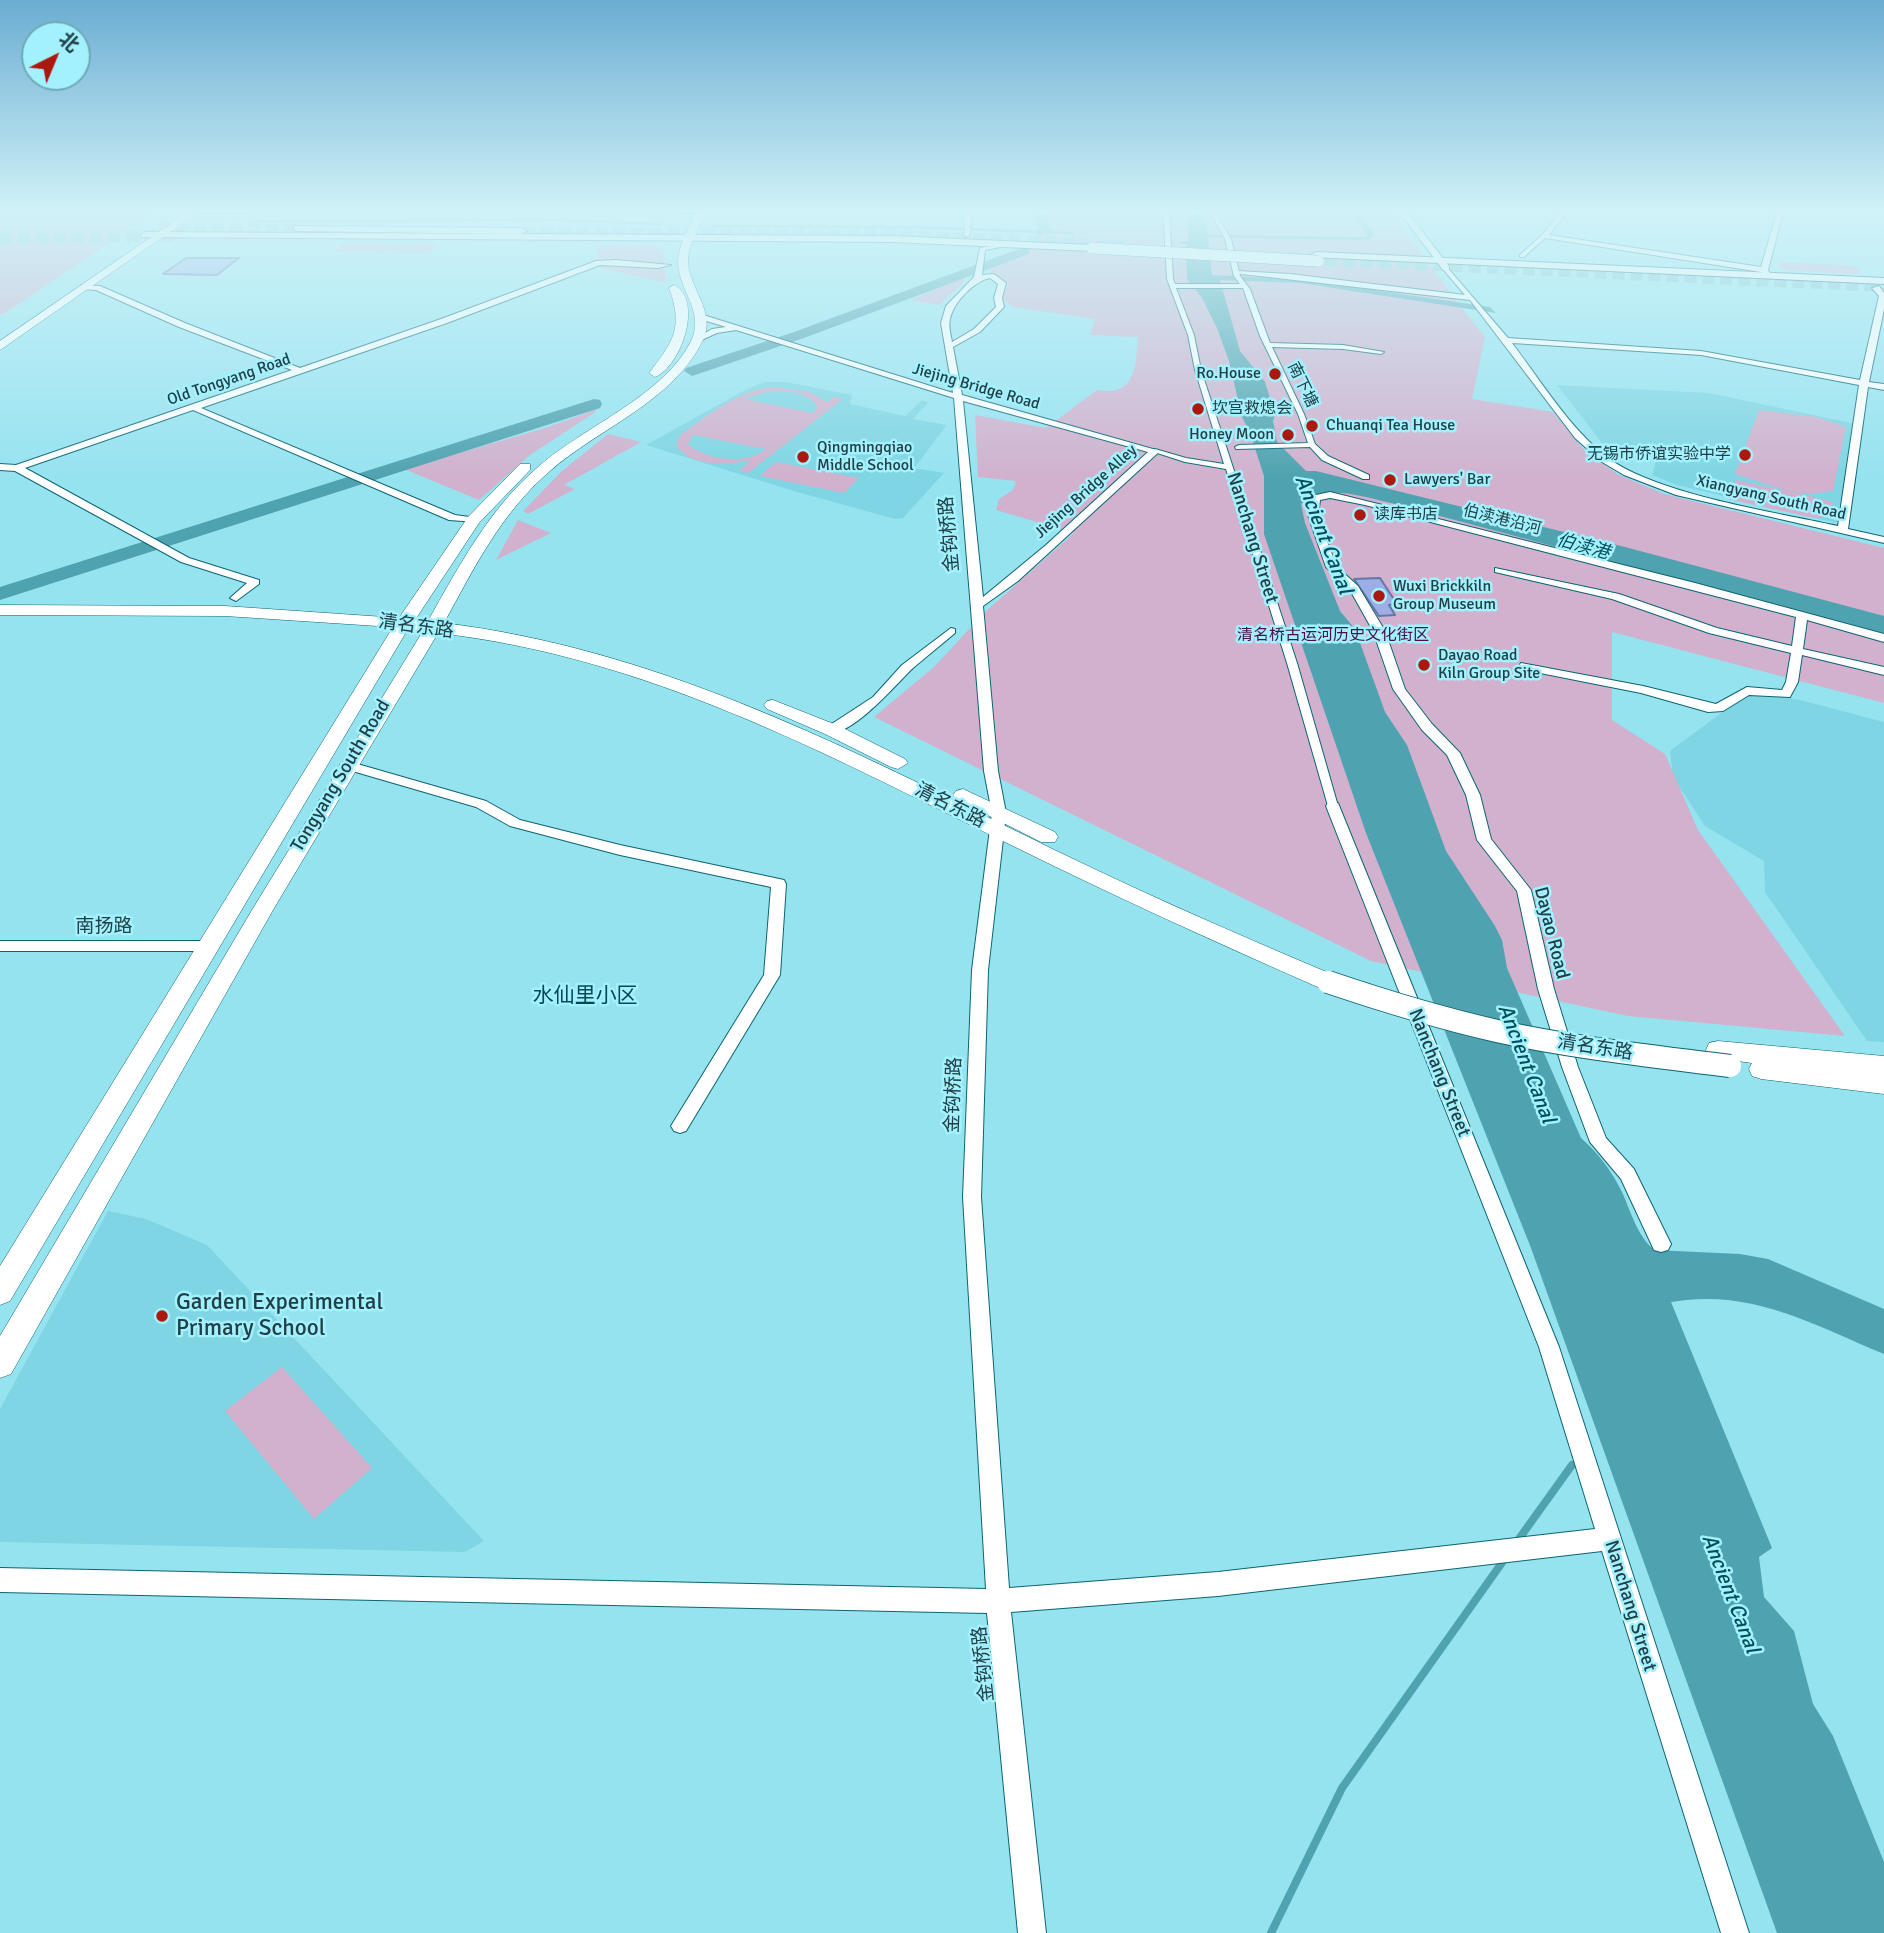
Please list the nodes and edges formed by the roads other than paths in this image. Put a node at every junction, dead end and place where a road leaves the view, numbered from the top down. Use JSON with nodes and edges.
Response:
{"nodes":[{"id":1,"x":55,"y":299,"type":"edge"},
{"id":2,"x":66,"y":299,"type":"edge"},
{"id":3,"x":122,"y":299,"type":"edge"},
{"id":4,"x":497,"y":299,"type":"edge"},
{"id":5,"x":678,"y":299,"type":"edge"},
{"id":6,"x":694,"y":299,"type":"edge"},
{"id":7,"x":955,"y":299,"type":"edge"},
{"id":8,"x":998,"y":299,"type":"edge"},
{"id":9,"x":1178,"y":299,"type":"edge"},
{"id":10,"x":1251,"y":299,"type":"edge"},
{"id":11,"x":1473,"y":299,"type":"edge"},
{"id":12,"x":1882,"y":299,"type":"edge"},
{"id":13,"x":700,"y":316,"type":"junction"},
{"id":14,"x":750,"y":332,"type":"junction"},
{"id":15,"x":0,"y":336,"type":"edge"},
{"id":16,"x":697,"y":340,"type":"junction"},
{"id":17,"x":1506,"y":340,"type":"junction"},
{"id":18,"x":1267,"y":345,"type":"junction"},
{"id":19,"x":0,"y":346,"type":"edge"},
{"id":20,"x":949,"y":346,"type":"junction"},
{"id":21,"x":1381,"y":352,"type":"dead end"},
{"id":22,"x":299,"y":370,"type":"junction"},
{"id":23,"x":1864,"y":383,"type":"junction"},
{"id":24,"x":1884,"y":387,"type":"edge"},
{"id":25,"x":958,"y":397,"type":"junction"},
{"id":26,"x":192,"y":407,"type":"junction"},
{"id":27,"x":1222,"y":442,"type":"junction"},
{"id":28,"x":1312,"y":445,"type":"junction"},
{"id":29,"x":1239,"y":447,"type":"junction"},
{"id":30,"x":1154,"y":451,"type":"junction"},
{"id":31,"x":1225,"y":451,"type":"junction"},
{"id":32,"x":0,"y":467,"type":"edge"},
{"id":33,"x":1230,"y":467,"type":"junction"},
{"id":34,"x":17,"y":468,"type":"junction"},
{"id":35,"x":1366,"y":477,"type":"dead end"},
{"id":36,"x":1315,"y":498,"type":"joint"},
{"id":37,"x":473,"y":520,"type":"junction"},
{"id":38,"x":1843,"y":530,"type":"junction"},
{"id":39,"x":1884,"y":540,"type":"edge"},
{"id":40,"x":1499,"y":570,"type":"dead end"},
{"id":41,"x":236,"y":598,"type":"junction"},
{"id":42,"x":21,"y":599,"type":"joint"},
{"id":43,"x":0,"y":600,"type":"edge"},
{"id":44,"x":978,"y":604,"type":"junction"},
{"id":45,"x":0,"y":610,"type":"edge"},
{"id":46,"x":1802,"y":617,"type":"junction"},
{"id":47,"x":407,"y":618,"type":"junction"},
{"id":48,"x":435,"y":622,"type":"junction"},
{"id":49,"x":951,"y":631,"type":"dead end"},
{"id":50,"x":1884,"y":638,"type":"edge"},
{"id":51,"x":1797,"y":650,"type":"junction"},
{"id":52,"x":1525,"y":666,"type":"dead end"},
{"id":53,"x":1884,"y":671,"type":"edge"},
{"id":54,"x":832,"y":730,"type":"junction"},
{"id":55,"x":347,"y":765,"type":"junction"},
{"id":56,"x":1334,"y":806,"type":"joint"},
{"id":57,"x":999,"y":822,"type":"junction"},
{"id":58,"x":0,"y":946,"type":"edge"},
{"id":59,"x":209,"y":946,"type":"junction"},
{"id":60,"x":1724,"y":1058,"type":"junction"},
{"id":61,"x":1884,"y":1066,"type":"edge"},
{"id":62,"x":1884,"y":1084,"type":"edge"},
{"id":63,"x":680,"y":1126,"type":"dead end"},
{"id":64,"x":1661,"y":1244,"type":"dead end"},
{"id":65,"x":0,"y":1292,"type":"edge"},
{"id":66,"x":0,"y":1364,"type":"edge"},
{"id":67,"x":1609,"y":1539,"type":"junction"},
{"id":68,"x":0,"y":1580,"type":"edge"},
{"id":69,"x":998,"y":1601,"type":"junction"},
{"id":70,"x":1032,"y":1933,"type":"edge"},
{"id":71,"x":1735,"y":1933,"type":"edge"}],
"edges":[{"from":1,"to":15,"type":"main road"},
{"from":2,"to":19,"type":"main road"},
{"from":3,"to":22,"type":"street"},
{"from":4,"to":22,"type":"street","name":"Old Tongyang Road"},
{"from":5,"to":37,"type":"main road","name":"Tongyang South Road"},
{"from":6,"to":13,"type":"main road","name":"Tongyang South Road"},
{"from":7,"to":20,"type":"street","name":"金钩桥路"},
{"from":8,"to":20,"type":"street"},
{"from":9,"to":27,"type":"street","name":"Nanchang Street"},
{"from":10,"to":18,"type":"street","name":"南下塘"},
{"from":11,"to":17,"type":"street","name":"Xiangyang South Road"},
{"from":12,"to":23,"type":"street"},
{"from":13,"to":14,"type":"street"},
{"from":13,"to":16,"type":"main road","name":"Tongyang South Road"},
{"from":14,"to":16,"type":"street"},
{"from":14,"to":25,"type":"street","name":"Jiejing Bridge Road"},
{"from":16,"to":48,"type":"main road","name":"Tongyang South Road"},
{"from":17,"to":23,"type":"street"},
{"from":17,"to":38,"type":"street","name":"Xiangyang South Road"},
{"from":18,"to":21,"type":"street"},
{"from":18,"to":28,"type":"street","name":"南下塘"},
{"from":20,"to":25,"type":"street","name":"金钩桥路"},
{"from":22,"to":26,"type":"street","name":"Old Tongyang Road"},
{"from":23,"to":24,"type":"street"},
{"from":23,"to":38,"type":"street"},
{"from":25,"to":30,"type":"street","name":"Jiejing Bridge Road"},
{"from":25,"to":44,"type":"street","name":"金钩桥路"},
{"from":26,"to":34,"type":"street","name":"Old Tongyang Road"},
{"from":26,"to":37,"type":"street"},
{"from":27,"to":29,"type":"street"},
{"from":27,"to":31,"type":"street","name":"Nanchang Street"},
{"from":28,"to":29,"type":"street"},
{"from":28,"to":35,"type":"street"},
{"from":29,"to":31,"type":"street"},
{"from":30,"to":33,"type":"street","name":"Jiejing Bridge Alley"},
{"from":30,"to":44,"type":"street","name":"Jiejing Bridge Alley"},
{"from":31,"to":33,"type":"street","name":"Nanchang Street"},
{"from":32,"to":34,"type":"street","name":"Old Tongyang Road"},
{"from":33,"to":56,"type":"street","name":"Nanchang Street"},
{"from":34,"to":41,"type":"street"},
{"from":36,"to":46,"type":"street","name":"伯渎港沿河"},
{"from":36,"to":64,"type":"street","name":"Dayao Road"},
{"from":37,"to":47,"type":"main road","name":"Tongyang South Road"},
{"from":38,"to":39,"type":"street","name":"Xiangyang South Road"},
{"from":40,"to":51,"type":"street"},
{"from":41,"to":42,"type":"main road","name":"清名东路"},
{"from":41,"to":47,"type":"main road","name":"清名东路"},
{"from":42,"to":43,"type":"main road","name":"清名东路"},
{"from":44,"to":57,"type":"street","name":"金钩桥路"},
{"from":45,"to":47,"type":"main road","name":"清名东路"},
{"from":46,"to":50,"type":"street","name":"伯渎港沿河"},
{"from":46,"to":51,"type":"street"},
{"from":47,"to":48,"type":"main road","name":"清名东路"},
{"from":47,"to":59,"type":"main road","name":"Tongyang South Road"},
{"from":48,"to":54,"type":"main road","name":"清名东路"},
{"from":48,"to":55,"type":"main road","name":"Tongyang South Road"},
{"from":48,"to":57,"type":"main road","name":"清名东路"},
{"from":49,"to":54,"type":"street"},
{"from":51,"to":52,"type":"street"},
{"from":51,"to":53,"type":"street"},
{"from":54,"to":57,"type":"main road","name":"清名东路"},
{"from":55,"to":63,"type":"street"},
{"from":55,"to":66,"type":"main road","name":"Tongyang South Road"},
{"from":56,"to":67,"type":"street","name":"Nanchang Street"},
{"from":57,"to":60,"type":"main road","name":"清名东路","bridge":true},
{"from":57,"to":69,"type":"street","name":"金钩桥路"},
{"from":58,"to":59,"type":"street","name":"南扬路"},
{"from":59,"to":65,"type":"main road","name":"Tongyang South Road"},
{"from":60,"to":61,"type":"main road","name":"清名东路"},
{"from":60,"to":62,"type":"main road","name":"清名东路"},
{"from":67,"to":69,"type":"street"},
{"from":67,"to":71,"type":"street","name":"Nanchang Street"},
{"from":68,"to":69,"type":"street"},
{"from":69,"to":70,"type":"street","name":"金钩桥路"}]}
